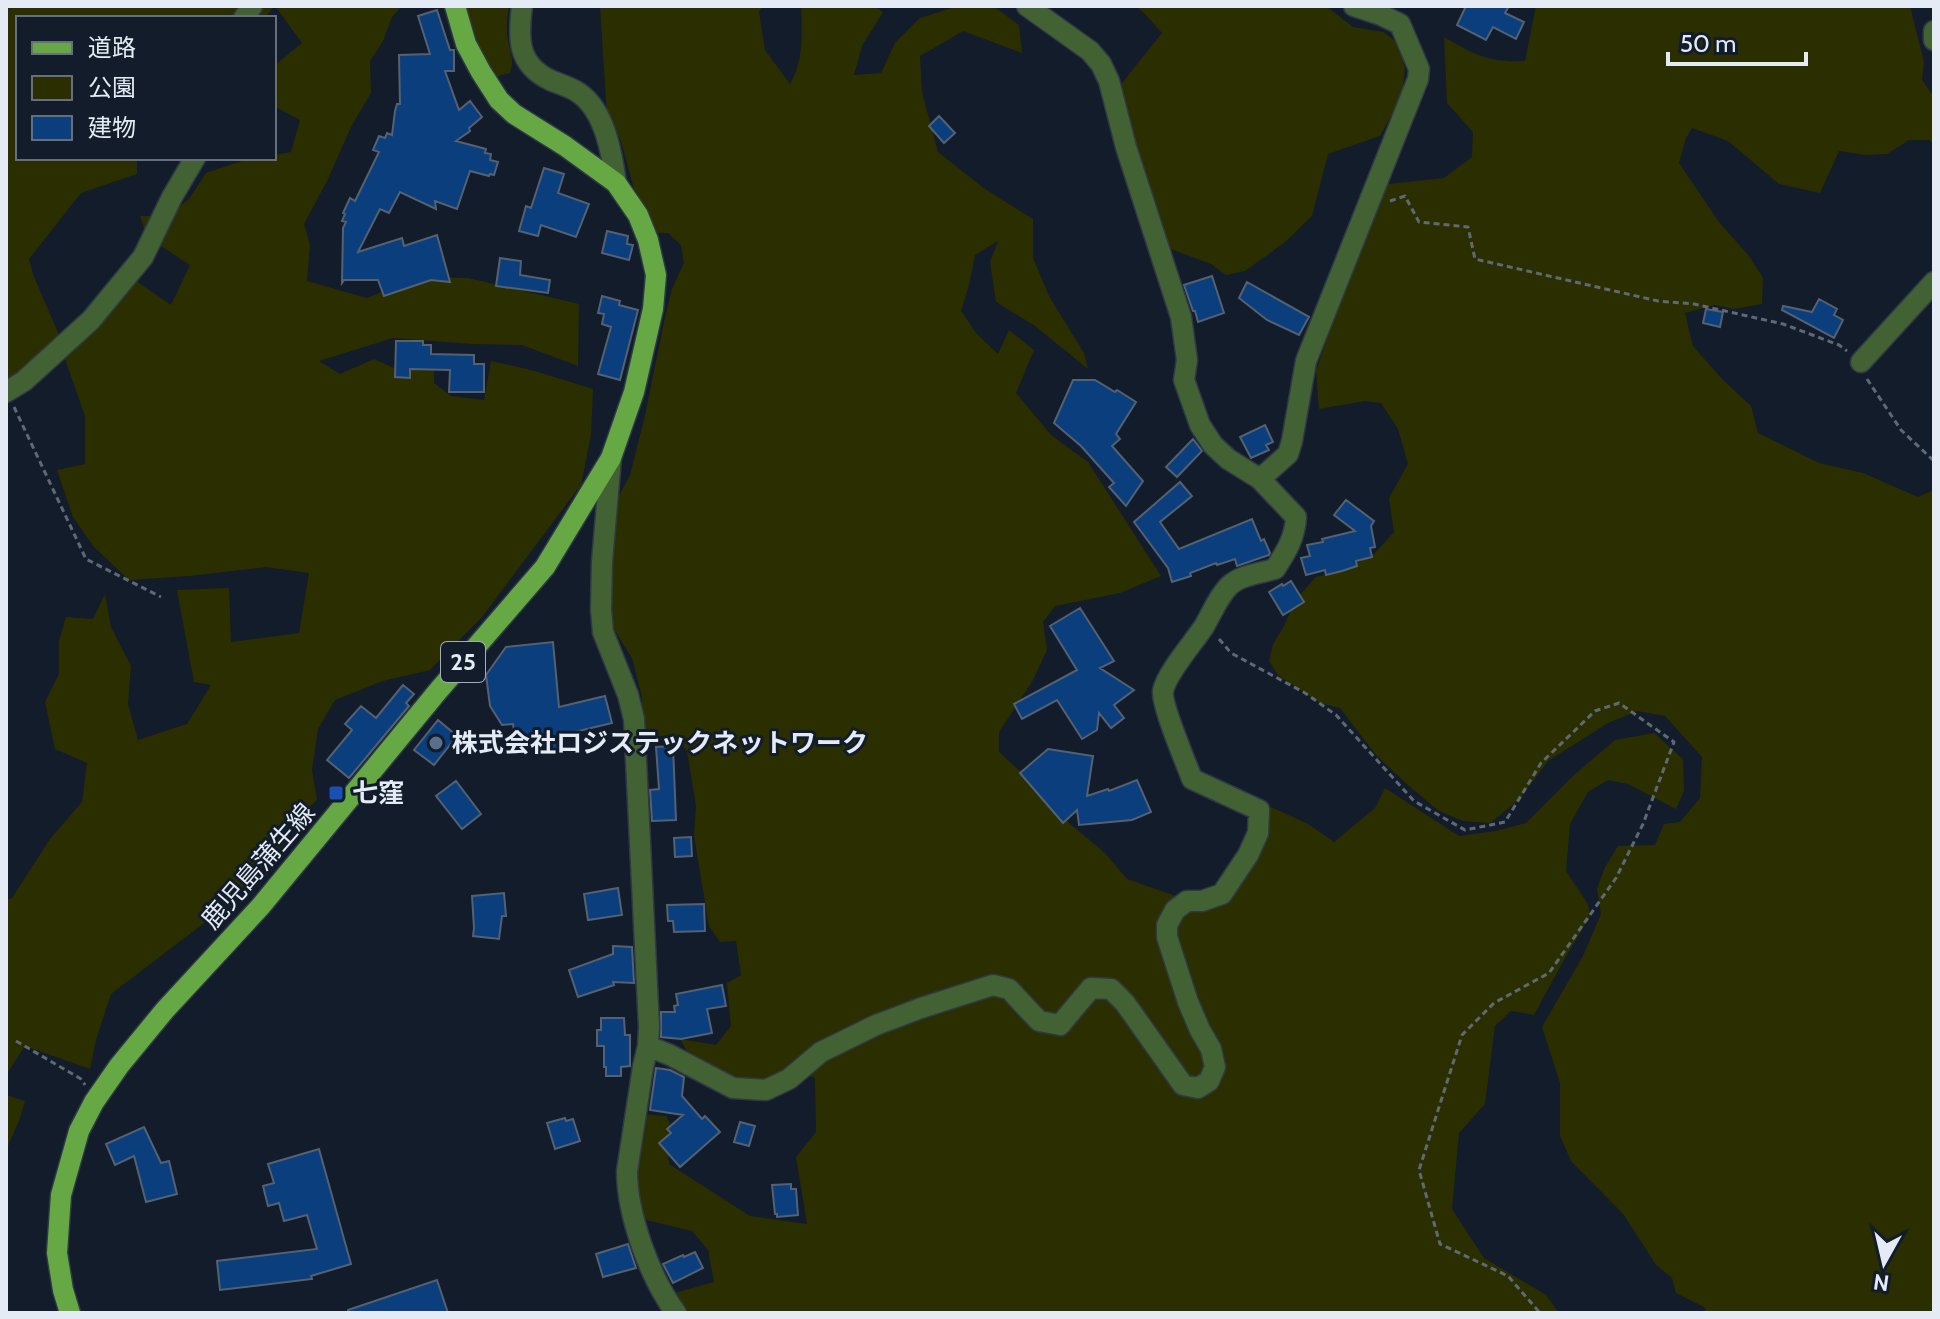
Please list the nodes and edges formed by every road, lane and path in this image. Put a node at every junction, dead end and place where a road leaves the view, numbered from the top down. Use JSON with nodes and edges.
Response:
{"nodes":[{"id":1,"x":455,"y":6,"type":"edge"},
{"id":2,"x":522,"y":6,"type":"edge"},
{"id":3,"x":1027,"y":6,"type":"edge"},
{"id":4,"x":1354,"y":6,"type":"edge"},
{"id":5,"x":1398,"y":15,"type":"edge"},
{"id":6,"x":1934,"y":31,"type":"edge"},
{"id":7,"x":1934,"y":40,"type":"edge"},
{"id":8,"x":194,"y":160,"type":"edge"},
{"id":9,"x":616,"y":183,"type":"junction"},
{"id":10,"x":1387,"y":202,"type":"dead end"},
{"id":11,"x":1934,"y":282,"type":"edge"},
{"id":12,"x":1861,"y":362,"type":"junction"},
{"id":13,"x":6,"y":392,"type":"edge"},
{"id":14,"x":611,"y":458,"type":"junction"},
{"id":15,"x":1934,"y":461,"type":"edge"},
{"id":16,"x":1260,"y":479,"type":"junction"},
{"id":17,"x":161,"y":597,"type":"dead end"},
{"id":18,"x":1205,"y":625,"type":"junction"},
{"id":19,"x":16,"y":1041,"type":"dead end"},
{"id":20,"x":648,"y":1046,"type":"junction"},
{"id":21,"x":94,"y":1102,"type":"junction"},
{"id":22,"x":70,"y":1313,"type":"edge"},
{"id":23,"x":676,"y":1313,"type":"edge"},
{"id":24,"x":1540,"y":1313,"type":"edge"}],
"edges":[{"from":1,"to":9,"type":"main road","name":"鹿児島蒲生線","number":"25"},
{"from":2,"to":9,"type":"street"},
{"from":3,"to":16,"type":"street"},
{"from":4,"to":5,"type":"street"},
{"from":5,"to":16,"type":"street"},
{"from":6,"to":7,"type":"street"},
{"from":8,"to":13,"type":"street"},
{"from":9,"to":14,"type":"main road","name":"鹿児島蒲生線","number":"25"},
{"from":10,"to":12,"type":"path"},
{"from":11,"to":12,"type":"street"},
{"from":12,"to":15,"type":"path"},
{"from":13,"to":17,"type":"path"},
{"from":14,"to":20,"type":"street"},
{"from":14,"to":21,"type":"main road","name":"鹿児島蒲生線","number":"25"},
{"from":16,"to":18,"type":"street"},
{"from":18,"to":20,"type":"street"},
{"from":18,"to":24,"type":"path"},
{"from":19,"to":21,"type":"path"},
{"from":20,"to":23,"type":"street"},
{"from":21,"to":22,"type":"main road","name":"鹿児島蒲生線","number":"25"}]}
